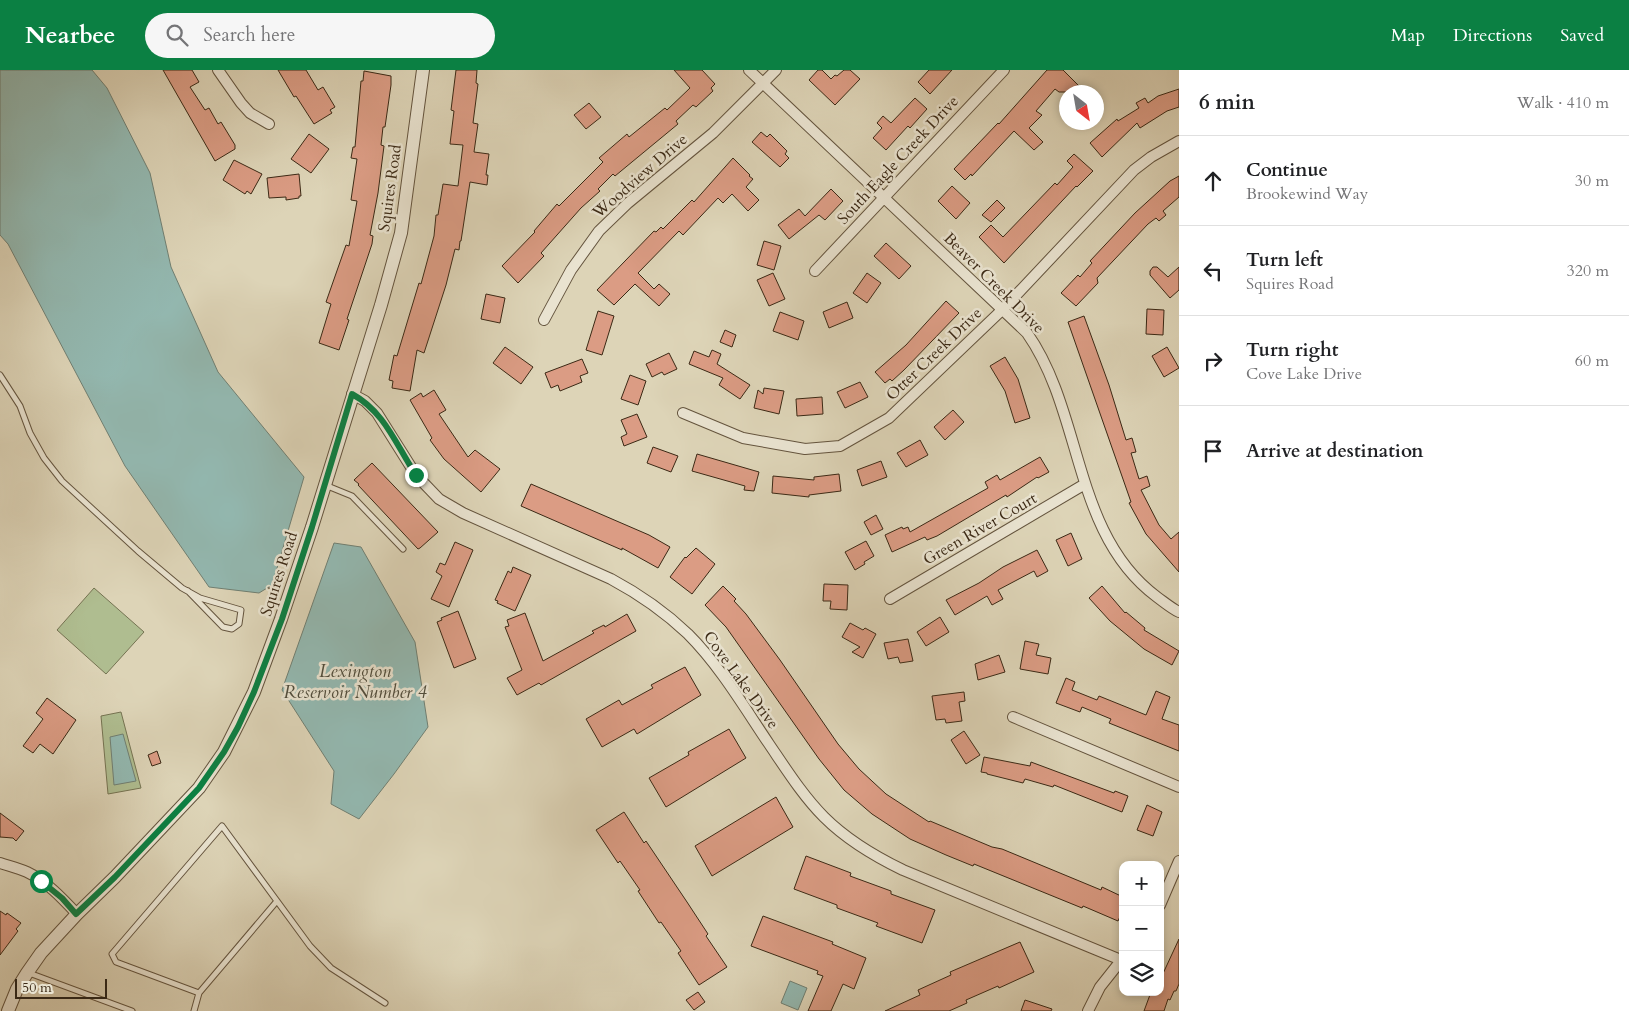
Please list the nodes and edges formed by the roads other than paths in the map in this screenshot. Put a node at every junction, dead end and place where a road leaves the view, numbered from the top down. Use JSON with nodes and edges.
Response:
{"nodes":[{"id":1,"x":218,"y":70,"type":"edge"},
{"id":2,"x":423,"y":70,"type":"edge"},
{"id":3,"x":749,"y":70,"type":"edge"},
{"id":4,"x":776,"y":70,"type":"edge"},
{"id":5,"x":1004,"y":70,"type":"edge"},
{"id":6,"x":763,"y":84,"type":"junction"},
{"id":7,"x":269,"y":124,"type":"dead end"},
{"id":8,"x":1179,"y":141,"type":"edge"},
{"id":9,"x":883,"y":198,"type":"junction"},
{"id":10,"x":815,"y":271,"type":"dead end"},
{"id":11,"x":1003,"y":309,"type":"junction"},
{"id":12,"x":544,"y":320,"type":"dead end"},
{"id":13,"x":0,"y":375,"type":"edge"},
{"id":14,"x":352,"y":394,"type":"junction"},
{"id":15,"x":683,"y":413,"type":"dead end"},
{"id":16,"x":324,"y":484,"type":"junction"},
{"id":17,"x":1085,"y":484,"type":"junction"},
{"id":18,"x":403,"y":548,"type":"dead end"},
{"id":19,"x":188,"y":591,"type":"junction"},
{"id":20,"x":890,"y":599,"type":"dead end"},
{"id":21,"x":1179,"y":612,"type":"edge"},
{"id":22,"x":1013,"y":717,"type":"dead end"},
{"id":23,"x":1179,"y":786,"type":"edge"},
{"id":24,"x":1179,"y":861,"type":"edge"},
{"id":25,"x":0,"y":863,"type":"edge"},
{"id":26,"x":1164,"y":896,"type":"edge"},
{"id":27,"x":278,"y":901,"type":"junction"},
{"id":28,"x":76,"y":914,"type":"junction"},
{"id":29,"x":1119,"y":958,"type":"edge"},
{"id":30,"x":1119,"y":963,"type":"edge"},
{"id":31,"x":27,"y":973,"type":"junction"},
{"id":32,"x":199,"y":993,"type":"junction"},
{"id":33,"x":385,"y":1003,"type":"dead end"},
{"id":34,"x":115,"y":1008,"type":"edge"},
{"id":35,"x":8,"y":1011,"type":"edge"},
{"id":36,"x":132,"y":1011,"type":"edge"},
{"id":37,"x":194,"y":1011,"type":"edge"},
{"id":38,"x":1088,"y":1011,"type":"edge"}],
"edges":[{"from":1,"to":7,"type":"street"},
{"from":2,"to":14,"type":"street","name":"Squires Road"},
{"from":3,"to":6,"type":"street","name":"Beaver Creek Drive"},
{"from":4,"to":6,"type":"street","name":"Woodview Drive"},
{"from":5,"to":9,"type":"street","name":"South Eagle Creek Drive"},
{"from":6,"to":9,"type":"street","name":"Beaver Creek Drive"},
{"from":6,"to":12,"type":"street","name":"Woodview Drive"},
{"from":8,"to":11,"type":"street","name":"Otter Creek Drive"},
{"from":9,"to":10,"type":"street","name":"South Eagle Creek Drive"},
{"from":9,"to":11,"type":"street","name":"Beaver Creek Drive"},
{"from":11,"to":15,"type":"street","name":"Otter Creek Drive"},
{"from":11,"to":17,"type":"street","name":"Beaver Creek Drive"},
{"from":13,"to":19,"type":"lane"},
{"from":14,"to":16,"type":"street","name":"Squires Road"},
{"from":14,"to":29,"type":"street","name":"Cove Lake Drive"},
{"from":16,"to":18,"type":"lane"},
{"from":16,"to":28,"type":"street","name":"Squires Road"},
{"from":17,"to":20,"type":"street","name":"Green River Court"},
{"from":17,"to":21,"type":"street","name":"Beaver Creek Drive"},
{"from":19,"to":19,"type":"lane"},
{"from":22,"to":23,"type":"street"},
{"from":24,"to":26,"type":"street"},
{"from":25,"to":28,"type":"street"},
{"from":27,"to":32,"type":"lane"},
{"from":27,"to":32,"type":"lane"},
{"from":27,"to":33,"type":"lane"},
{"from":28,"to":31,"type":"street","name":"Squires Road"},
{"from":30,"to":38,"type":"street"},
{"from":31,"to":34,"type":"lane"},
{"from":31,"to":35,"type":"street","name":"Squires Road"},
{"from":32,"to":37,"type":"lane"},
{"from":34,"to":36,"type":"lane"}]}
